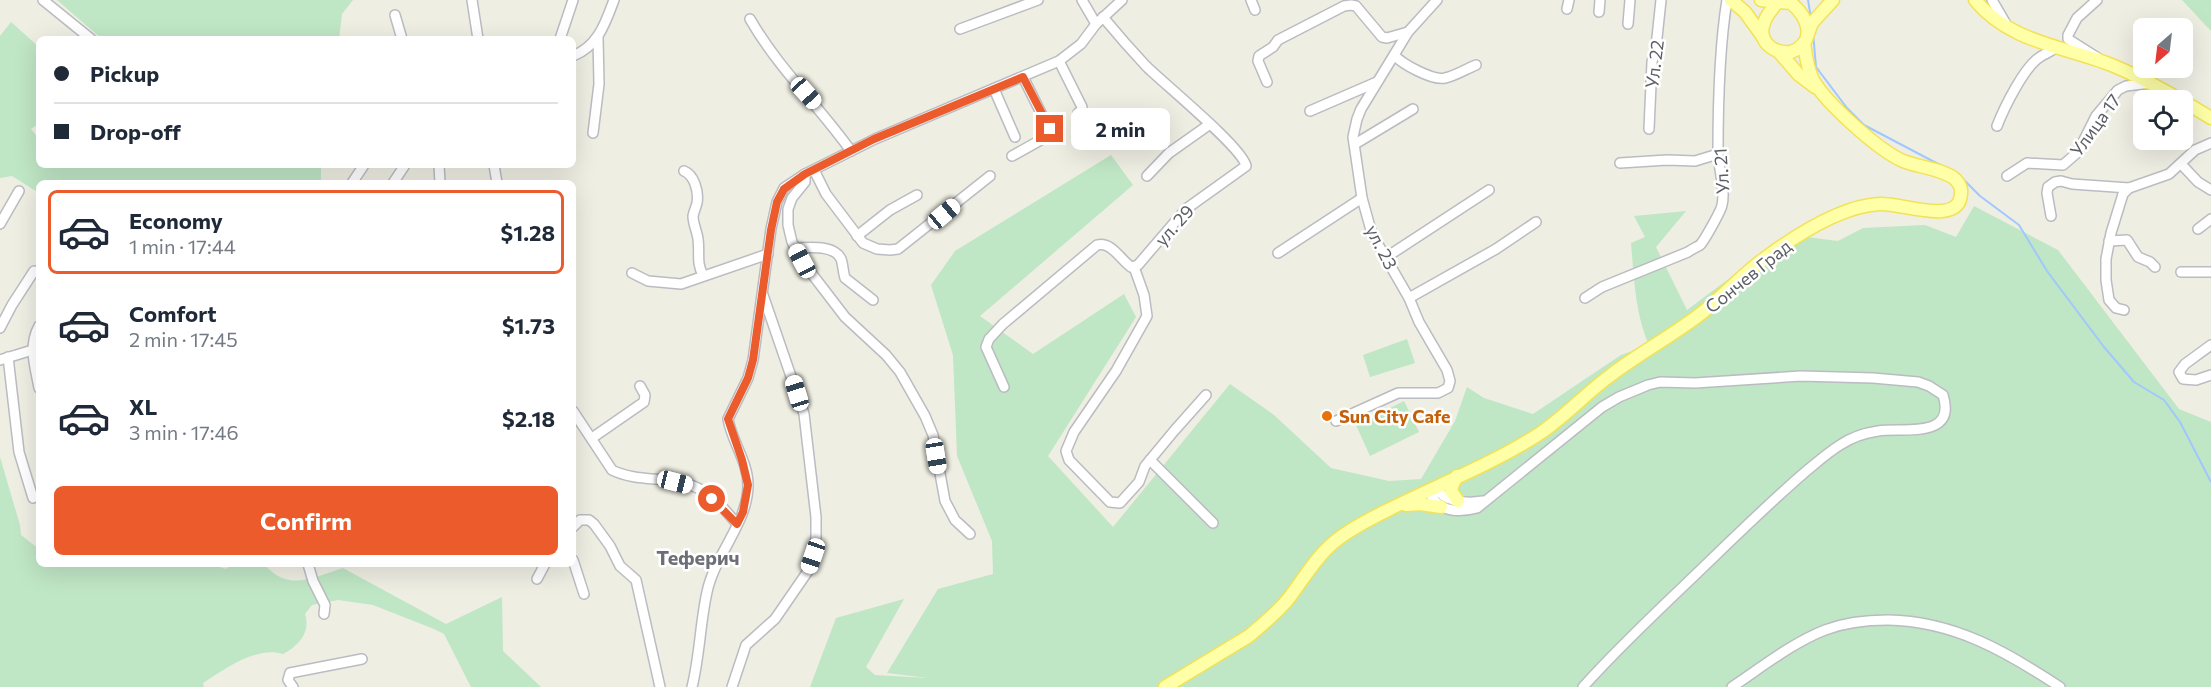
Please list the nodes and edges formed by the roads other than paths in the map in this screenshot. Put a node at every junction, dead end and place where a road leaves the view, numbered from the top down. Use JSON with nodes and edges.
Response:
{"nodes":[{"id":1,"x":43,"y":0,"type":"edge"},
{"id":2,"x":472,"y":0,"type":"edge"},
{"id":3,"x":573,"y":0,"type":"edge"},
{"id":4,"x":614,"y":0,"type":"edge"},
{"id":5,"x":1038,"y":0,"type":"edge"},
{"id":6,"x":1082,"y":0,"type":"edge"},
{"id":7,"x":1122,"y":0,"type":"edge"},
{"id":8,"x":1251,"y":0,"type":"edge"},
{"id":9,"x":1437,"y":0,"type":"edge"},
{"id":10,"x":1600,"y":0,"type":"edge"},
{"id":11,"x":1630,"y":0,"type":"edge"},
{"id":12,"x":1661,"y":0,"type":"edge"},
{"id":13,"x":1729,"y":0,"type":"edge"},
{"id":14,"x":1761,"y":0,"type":"edge"},
{"id":15,"x":1806,"y":0,"type":"edge"},
{"id":16,"x":1833,"y":0,"type":"edge"},
{"id":17,"x":1975,"y":0,"type":"edge"},
{"id":18,"x":1992,"y":0,"type":"edge"},
{"id":19,"x":2097,"y":0,"type":"edge"},
{"id":20,"x":1777,"y":2,"type":"junction"},
{"id":21,"x":1791,"y":3,"type":"junction"},
{"id":22,"x":1256,"y":10,"type":"dead end"},
{"id":23,"x":1599,"y":12,"type":"dead end"},
{"id":24,"x":395,"y":15,"type":"dead end"},
{"id":25,"x":750,"y":20,"type":"dead end"},
{"id":26,"x":1100,"y":20,"type":"junction"},
{"id":27,"x":1628,"y":24,"type":"dead end"},
{"id":28,"x":960,"y":29,"type":"dead end"},
{"id":29,"x":2010,"y":31,"type":"junction"},
{"id":30,"x":1408,"y":32,"type":"junction"},
{"id":31,"x":87,"y":36,"type":"edge"},
{"id":32,"x":401,"y":36,"type":"edge"},
{"id":33,"x":478,"y":36,"type":"edge"},
{"id":34,"x":561,"y":36,"type":"edge"},
{"id":35,"x":1763,"y":37,"type":"junction"},
{"id":36,"x":598,"y":38,"type":"junction"},
{"id":37,"x":1806,"y":39,"type":"junction"},
{"id":38,"x":2056,"y":47,"type":"junction"},
{"id":39,"x":1779,"y":52,"type":"junction"},
{"id":40,"x":576,"y":54,"type":"edge"},
{"id":41,"x":1394,"y":55,"type":"junction"},
{"id":42,"x":1059,"y":61,"type":"junction"},
{"id":43,"x":2103,"y":62,"type":"junction"},
{"id":44,"x":1476,"y":65,"type":"dead end"},
{"id":45,"x":1023,"y":77,"type":"junction"},
{"id":46,"x":1379,"y":81,"type":"junction"},
{"id":47,"x":1268,"y":82,"type":"dead end"},
{"id":48,"x":2151,"y":83,"type":"junction"},
{"id":49,"x":994,"y":89,"type":"junction"},
{"id":50,"x":1822,"y":91,"type":"junction"},
{"id":51,"x":1413,"y":109,"type":"dead end"},
{"id":52,"x":1310,"y":111,"type":"dead end"},
{"id":53,"x":1078,"y":113,"type":"dead end"},
{"id":54,"x":2211,"y":118,"type":"edge"},
{"id":55,"x":1210,"y":124,"type":"junction"},
{"id":56,"x":1997,"y":126,"type":"dead end"},
{"id":57,"x":1649,"y":129,"type":"dead end"},
{"id":58,"x":593,"y":132,"type":"dead end"},
{"id":59,"x":1015,"y":137,"type":"dead end"},
{"id":60,"x":2211,"y":143,"type":"edge"},
{"id":61,"x":1354,"y":144,"type":"junction"},
{"id":62,"x":852,"y":151,"type":"junction"},
{"id":63,"x":1718,"y":154,"type":"junction"},
{"id":64,"x":1012,"y":156,"type":"dead end"},
{"id":65,"x":1620,"y":163,"type":"dead end"},
{"id":66,"x":2182,"y":165,"type":"junction"},
{"id":67,"x":684,"y":171,"type":"dead end"},
{"id":68,"x":809,"y":172,"type":"junction"},
{"id":69,"x":990,"y":176,"type":"dead end"},
{"id":70,"x":1147,"y":176,"type":"dead end"},
{"id":71,"x":2007,"y":176,"type":"dead end"},
{"id":72,"x":2129,"y":188,"type":"junction"},
{"id":73,"x":1489,"y":190,"type":"dead end"},
{"id":74,"x":2211,"y":190,"type":"edge"},
{"id":75,"x":19,"y":191,"type":"dead end"},
{"id":76,"x":917,"y":195,"type":"dead end"},
{"id":77,"x":1362,"y":198,"type":"junction"},
{"id":78,"x":2051,"y":216,"type":"dead end"},
{"id":79,"x":2211,"y":219,"type":"edge"},
{"id":80,"x":1536,"y":222,"type":"dead end"},
{"id":81,"x":0,"y":224,"type":"edge"},
{"id":82,"x":2198,"y":229,"type":"dead end"},
{"id":83,"x":857,"y":236,"type":"junction"},
{"id":84,"x":2109,"y":241,"type":"junction"},
{"id":85,"x":795,"y":248,"type":"junction"},
{"id":86,"x":1278,"y":253,"type":"dead end"},
{"id":87,"x":768,"y":254,"type":"junction"},
{"id":88,"x":1385,"y":258,"type":"junction"},
{"id":89,"x":1134,"y":267,"type":"junction"},
{"id":90,"x":2155,"y":267,"type":"dead end"},
{"id":91,"x":34,"y":271,"type":"dead end"},
{"id":92,"x":2181,"y":272,"type":"dead end"},
{"id":93,"x":2211,"y":272,"type":"edge"},
{"id":94,"x":632,"y":273,"type":"dead end"},
{"id":95,"x":703,"y":275,"type":"junction"},
{"id":96,"x":762,"y":292,"type":"junction"},
{"id":97,"x":1409,"y":298,"type":"junction"},
{"id":98,"x":1585,"y":298,"type":"dead end"},
{"id":99,"x":873,"y":300,"type":"dead end"},
{"id":100,"x":2124,"y":310,"type":"dead end"},
{"id":101,"x":0,"y":328,"type":"edge"},
{"id":102,"x":36,"y":331,"type":"edge"},
{"id":103,"x":2211,"y":345,"type":"edge"},
{"id":104,"x":35,"y":349,"type":"edge"},
{"id":105,"x":4,"y":359,"type":"edge"},
{"id":106,"x":2211,"y":375,"type":"edge"},
{"id":107,"x":640,"y":386,"type":"dead end"},
{"id":108,"x":1005,"y":387,"type":"dead end"},
{"id":109,"x":1206,"y":395,"type":"dead end"},
{"id":110,"x":576,"y":416,"type":"edge"},
{"id":111,"x":1336,"y":422,"type":"dead end"},
{"id":112,"x":591,"y":438,"type":"junction"},
{"id":113,"x":1150,"y":460,"type":"junction"},
{"id":114,"x":1457,"y":476,"type":"junction"},
{"id":115,"x":1434,"y":487,"type":"junction"},
{"id":116,"x":33,"y":498,"type":"dead end"},
{"id":117,"x":1487,"y":500,"type":"junction"},
{"id":118,"x":1458,"y":501,"type":"junction"},
{"id":119,"x":1442,"y":507,"type":"junction"},
{"id":120,"x":1393,"y":508,"type":"junction"},
{"id":121,"x":1214,"y":523,"type":"dead end"},
{"id":122,"x":576,"y":524,"type":"edge"},
{"id":123,"x":737,"y":524,"type":"junction"},
{"id":124,"x":970,"y":534,"type":"dead end"},
{"id":125,"x":309,"y":567,"type":"edge"},
{"id":126,"x":543,"y":567,"type":"edge"},
{"id":127,"x":575,"y":567,"type":"edge"},
{"id":128,"x":537,"y":579,"type":"dead end"},
{"id":129,"x":584,"y":594,"type":"dead end"},
{"id":130,"x":324,"y":614,"type":"dead end"},
{"id":131,"x":362,"y":659,"type":"dead end"},
{"id":132,"x":293,"y":687,"type":"edge"},
{"id":133,"x":660,"y":687,"type":"edge"},
{"id":134,"x":692,"y":687,"type":"edge"},
{"id":135,"x":732,"y":687,"type":"edge"},
{"id":136,"x":1165,"y":687,"type":"edge"},
{"id":137,"x":1583,"y":687,"type":"edge"},
{"id":138,"x":1732,"y":687,"type":"edge"},
{"id":139,"x":2060,"y":687,"type":"edge"}],
"edges":[{"from":1,"to":31,"type":"street"},
{"from":2,"to":33,"type":"street"},
{"from":3,"to":34,"type":"street"},
{"from":4,"to":36,"type":"street"},
{"from":5,"to":28,"type":"street"},
{"from":6,"to":26,"type":"street","name":"ул. 29"},
{"from":7,"to":26,"type":"street"},
{"from":8,"to":22,"type":"street"},
{"from":9,"to":30,"type":"street","name":"ул. 23"},
{"from":10,"to":23,"type":"street"},
{"from":11,"to":27,"type":"street"},
{"from":12,"to":57,"type":"street","name":"Ул. 22"},
{"from":13,"to":35,"type":"main road"},
{"from":13,"to":63,"type":"street","name":"Ул. 21"},
{"from":14,"to":20,"type":"main road"},
{"from":15,"to":21,"type":"main road"},
{"from":16,"to":37,"type":"main road"},
{"from":17,"to":29,"type":"main road"},
{"from":18,"to":29,"type":"street"},
{"from":19,"to":43,"type":"street"},
{"from":20,"to":21,"type":"main road"},
{"from":20,"to":35,"type":"main road"},
{"from":21,"to":37,"type":"main road"},
{"from":24,"to":32,"type":"street"},
{"from":25,"to":62,"type":"street"},
{"from":26,"to":42,"type":"street"},
{"from":26,"to":55,"type":"street","name":"ул. 29"},
{"from":29,"to":38,"type":"main road"},
{"from":30,"to":41,"type":"street","name":"ул. 23"},
{"from":30,"to":47,"type":"street"},
{"from":35,"to":39,"type":"main road"},
{"from":36,"to":40,"type":"street"},
{"from":36,"to":58,"type":"street"},
{"from":37,"to":39,"type":"main road"},
{"from":37,"to":50,"type":"main road"},
{"from":38,"to":43,"type":"main road"},
{"from":38,"to":56,"type":"street"},
{"from":39,"to":50,"type":"main road"},
{"from":41,"to":44,"type":"street"},
{"from":41,"to":46,"type":"street","name":"ул. 23"},
{"from":42,"to":45,"type":"street"},
{"from":42,"to":53,"type":"street"},
{"from":43,"to":48,"type":"main road"},
{"from":45,"to":49,"type":"street"},
{"from":45,"to":64,"type":"street"},
{"from":46,"to":52,"type":"street"},
{"from":46,"to":61,"type":"street","name":"ул. 23"},
{"from":48,"to":54,"type":"main road"},
{"from":48,"to":71,"type":"street","name":"Улица 17"},
{"from":49,"to":59,"type":"street"},
{"from":49,"to":62,"type":"street"},
{"from":50,"to":114,"type":"main road","name":"Сончев Град"},
{"from":51,"to":61,"type":"street"},
{"from":55,"to":70,"type":"street"},
{"from":55,"to":89,"type":"street","name":"ул. 29"},
{"from":60,"to":66,"type":"street"},
{"from":61,"to":77,"type":"street","name":"ул. 23"},
{"from":62,"to":68,"type":"street"},
{"from":63,"to":65,"type":"street"},
{"from":63,"to":98,"type":"street","name":"Ул. 21"},
{"from":66,"to":72,"type":"street"},
{"from":66,"to":74,"type":"street"},
{"from":67,"to":95,"type":"street"},
{"from":68,"to":83,"type":"street"},
{"from":68,"to":85,"type":"street"},
{"from":68,"to":87,"type":"street"},
{"from":69,"to":83,"type":"street"},
{"from":72,"to":78,"type":"street"},
{"from":72,"to":84,"type":"street"},
{"from":73,"to":88,"type":"street"},
{"from":75,"to":81,"type":"street"},
{"from":76,"to":83,"type":"street"},
{"from":77,"to":86,"type":"street"},
{"from":77,"to":88,"type":"street","name":"ул. 23"},
{"from":79,"to":82,"type":"street"},
{"from":80,"to":97,"type":"street"},
{"from":84,"to":90,"type":"street"},
{"from":84,"to":100,"type":"street"},
{"from":85,"to":99,"type":"street"},
{"from":85,"to":124,"type":"street"},
{"from":87,"to":95,"type":"street"},
{"from":87,"to":96,"type":"street"},
{"from":88,"to":97,"type":"street","name":"ул. 23"},
{"from":89,"to":108,"type":"street"},
{"from":89,"to":113,"type":"street"},
{"from":91,"to":101,"type":"street"},
{"from":92,"to":93,"type":"street"},
{"from":94,"to":95,"type":"street"},
{"from":96,"to":123,"type":"street"},
{"from":96,"to":135,"type":"street"},
{"from":97,"to":111,"type":"street","name":"ул. 23"},
{"from":102,"to":104,"type":"street"},
{"from":103,"to":106,"type":"street"},
{"from":104,"to":105,"type":"street"},
{"from":105,"to":116,"type":"street"},
{"from":107,"to":112,"type":"street"},
{"from":109,"to":113,"type":"street"},
{"from":110,"to":112,"type":"street"},
{"from":112,"to":123,"type":"street"},
{"from":113,"to":121,"type":"street"},
{"from":114,"to":115,"type":"main road"},
{"from":114,"to":118,"type":"main road"},
{"from":115,"to":118,"type":"street"},
{"from":115,"to":119,"type":"street"},
{"from":115,"to":120,"type":"main road"},
{"from":117,"to":118,"type":"street"},
{"from":117,"to":119,"type":"street"},
{"from":117,"to":137,"type":"street"},
{"from":119,"to":120,"type":"main road"},
{"from":120,"to":136,"type":"main road"},
{"from":122,"to":133,"type":"street"},
{"from":123,"to":134,"type":"street"},
{"from":125,"to":130,"type":"street"},
{"from":126,"to":128,"type":"street"},
{"from":127,"to":129,"type":"street"},
{"from":131,"to":132,"type":"street"},
{"from":138,"to":139,"type":"street"}]}
